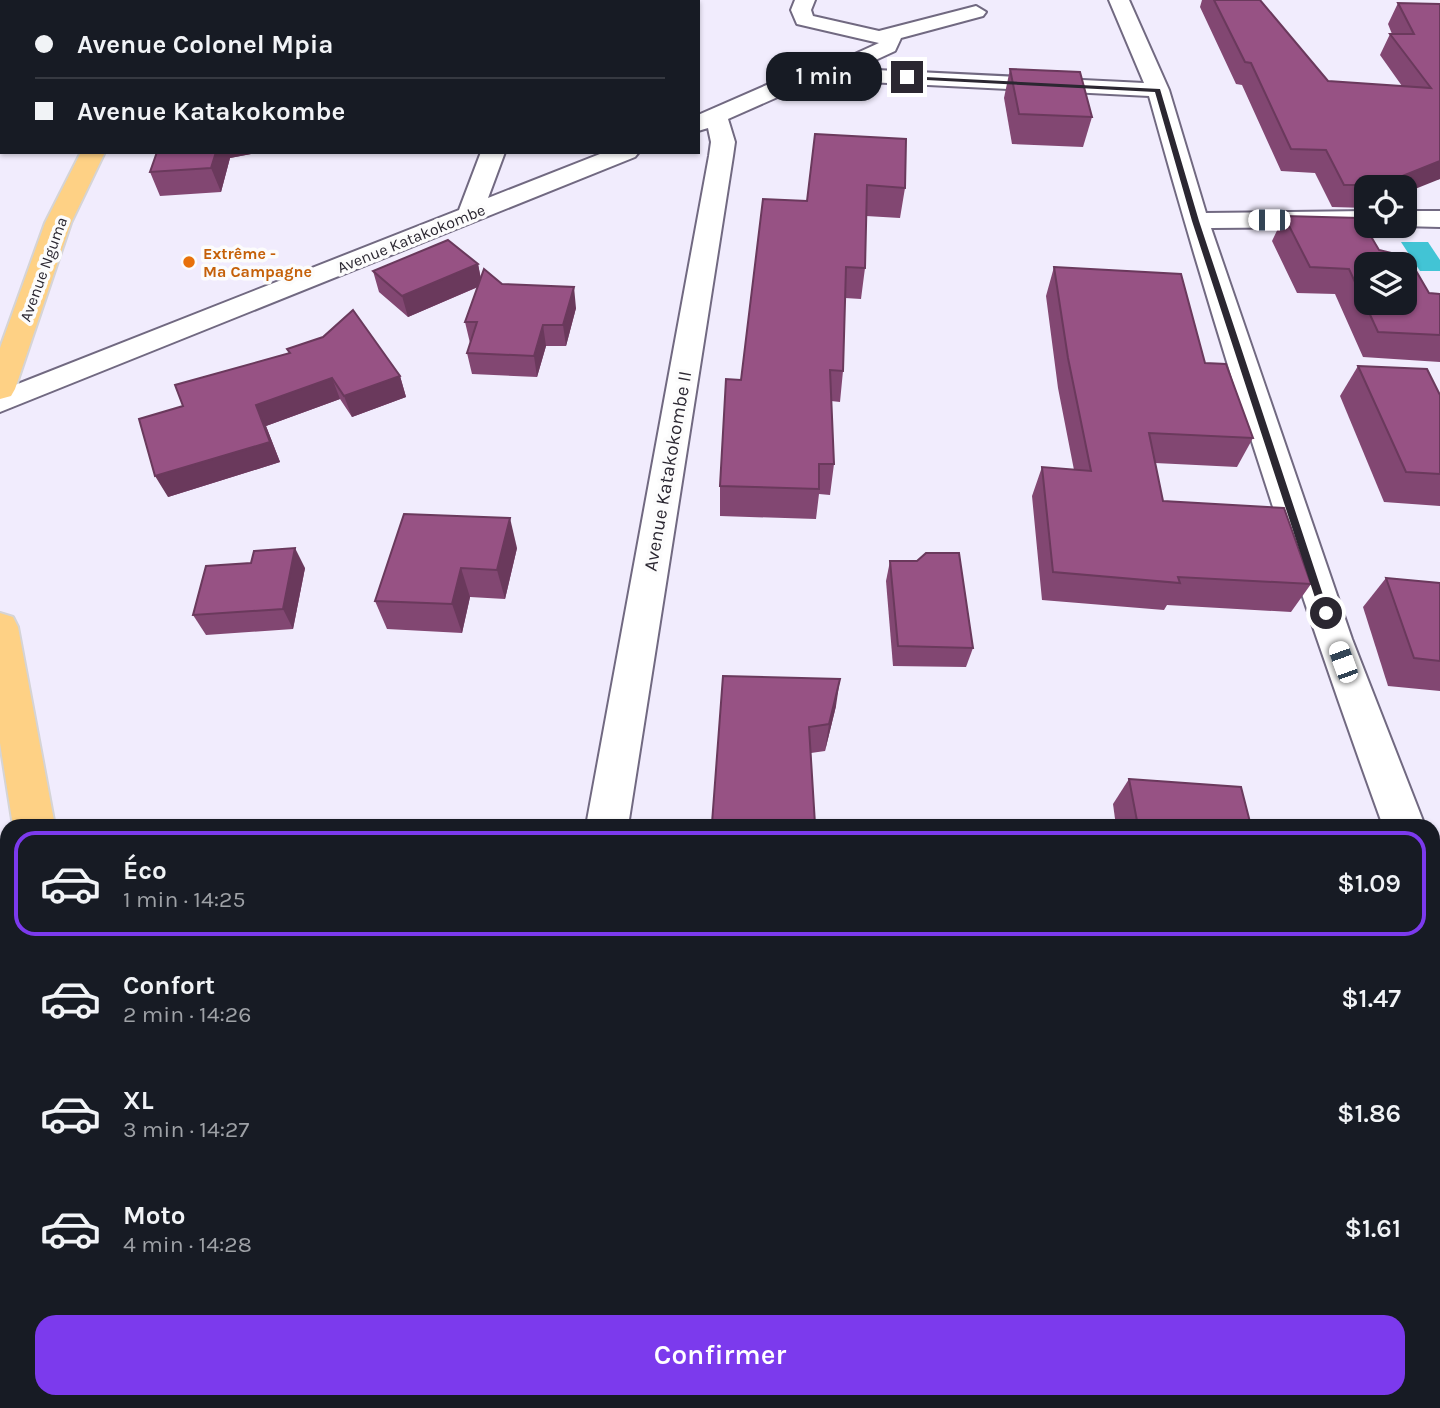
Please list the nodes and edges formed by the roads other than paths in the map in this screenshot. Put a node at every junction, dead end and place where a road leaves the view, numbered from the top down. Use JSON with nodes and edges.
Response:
{"nodes":[{"id":1,"x":805,"y":0,"type":"edge"},
{"id":2,"x":1119,"y":0,"type":"edge"},
{"id":3,"x":976,"y":12,"type":"dead end"},
{"id":4,"x":884,"y":36,"type":"junction"},
{"id":5,"x":828,"y":74,"type":"junction"},
{"id":6,"x":1158,"y":90,"type":"junction"},
{"id":7,"x":707,"y":120,"type":"edge"},
{"id":8,"x":92,"y":154,"type":"edge"},
{"id":9,"x":492,"y":154,"type":"edge"},
{"id":10,"x":622,"y":154,"type":"edge"},
{"id":11,"x":470,"y":215,"type":"junction"},
{"id":12,"x":1354,"y":219,"type":"edge"},
{"id":13,"x":1417,"y":219,"type":"edge"},
{"id":14,"x":1440,"y":219,"type":"edge"},
{"id":15,"x":1196,"y":221,"type":"junction"},
{"id":16,"x":0,"y":389,"type":"edge"},
{"id":17,"x":0,"y":402,"type":"edge"},
{"id":18,"x":0,"y":627,"type":"edge"},
{"id":19,"x":33,"y":819,"type":"edge"},
{"id":20,"x":608,"y":819,"type":"edge"},
{"id":21,"x":1401,"y":819,"type":"edge"}],
"edges":[{"from":1,"to":4,"type":"street"},
{"from":2,"to":6,"type":"street"},
{"from":3,"to":4,"type":"street"},
{"from":4,"to":5,"type":"street"},
{"from":5,"to":6,"type":"street"},
{"from":5,"to":7,"type":"street"},
{"from":6,"to":15,"type":"street"},
{"from":7,"to":20,"type":"street","name":"Avenue Katakokombe II"},
{"from":8,"to":16,"type":"main road","name":"Avenue Nguma"},
{"from":9,"to":11,"type":"street"},
{"from":10,"to":11,"type":"street","name":"Avenue Katakokombe"},
{"from":11,"to":17,"type":"street","name":"Avenue Katakokombe"},
{"from":12,"to":15,"type":"street"},
{"from":13,"to":14,"type":"street"},
{"from":15,"to":21,"type":"street"},
{"from":18,"to":19,"type":"main road"}]}
